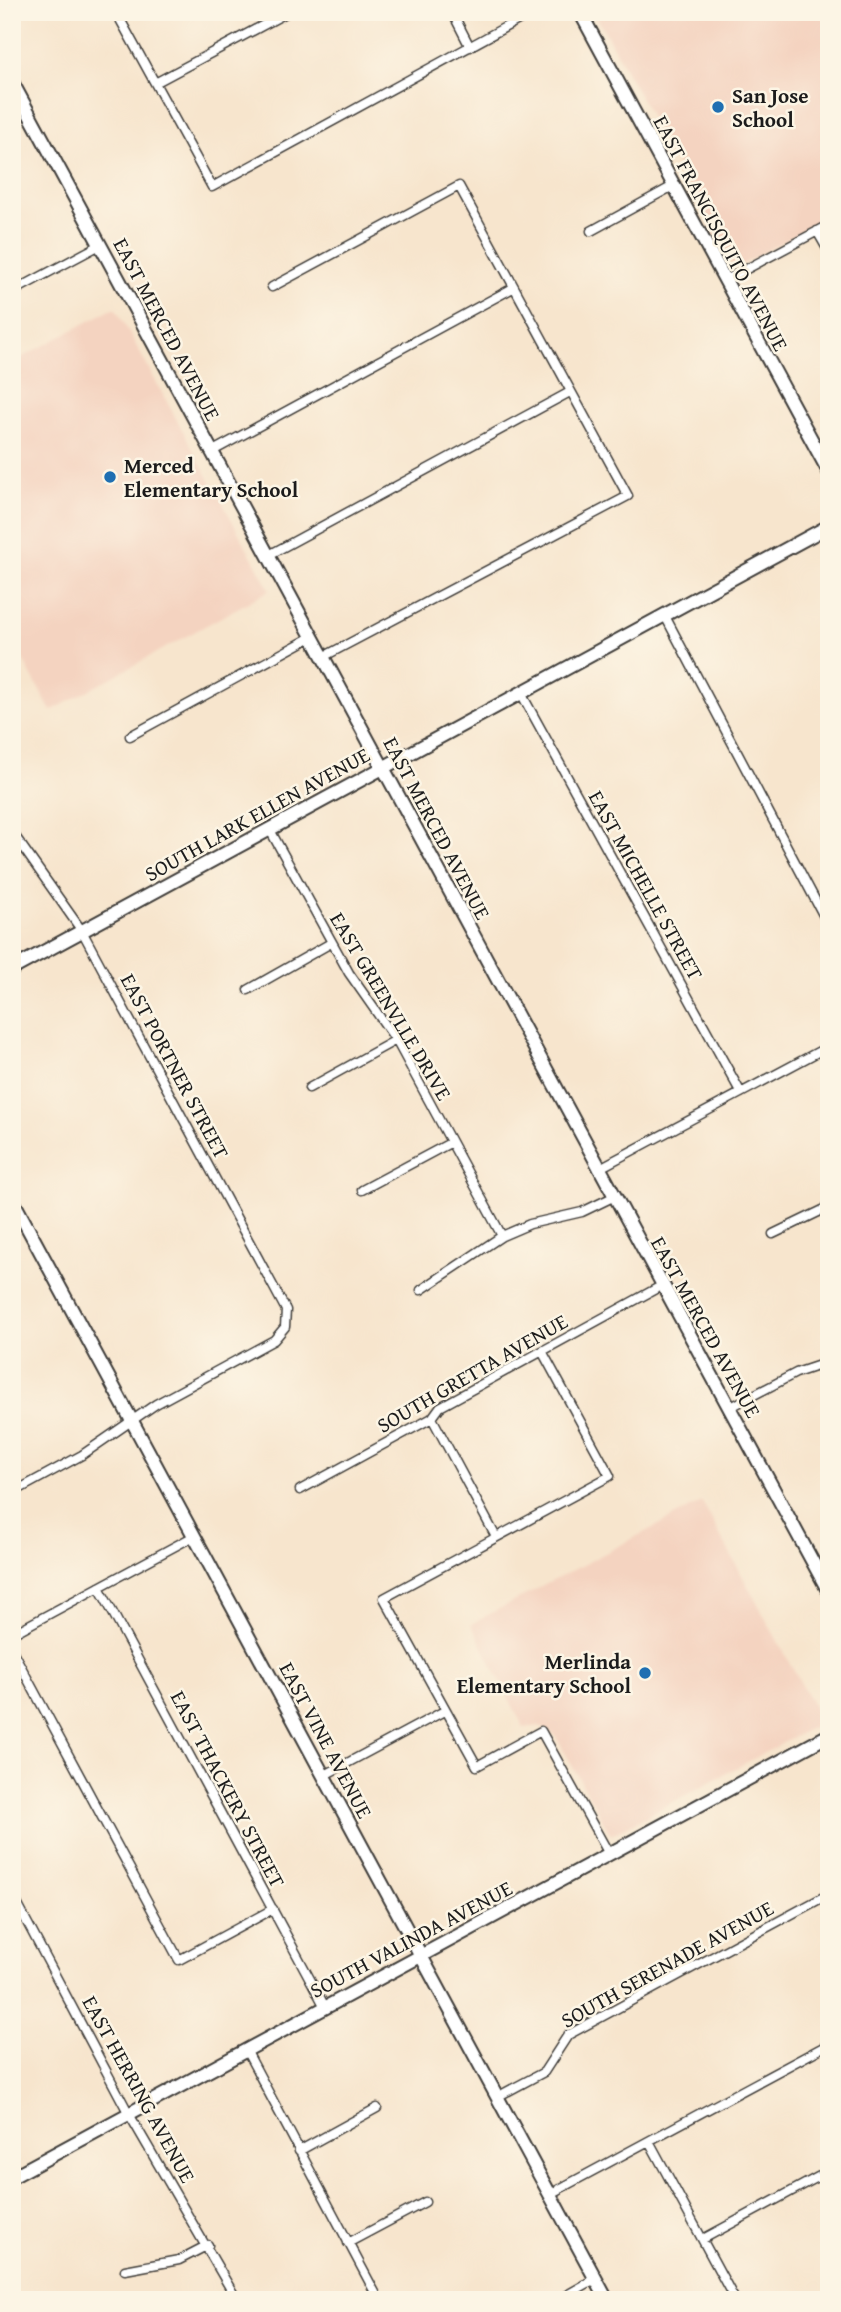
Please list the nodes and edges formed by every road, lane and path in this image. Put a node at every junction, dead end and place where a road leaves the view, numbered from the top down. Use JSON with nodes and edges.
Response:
{"nodes":[{"id":1,"x":116,"y":12,"type":"edge"},
{"id":2,"x":288,"y":12,"type":"edge"},
{"id":3,"x":452,"y":12,"type":"edge"},
{"id":4,"x":533,"y":12,"type":"edge"},
{"id":5,"x":580,"y":12,"type":"edge"},
{"id":6,"x":470,"y":47,"type":"junction"},
{"id":7,"x":12,"y":82,"type":"edge"},
{"id":8,"x":155,"y":83,"type":"junction"},
{"id":9,"x":673,"y":186,"type":"junction"},
{"id":10,"x":829,"y":225,"type":"edge"},
{"id":11,"x":591,"y":231,"type":"dead end"},
{"id":12,"x":817,"y":231,"type":"junction"},
{"id":13,"x":100,"y":244,"type":"junction"},
{"id":14,"x":829,"y":252,"type":"edge"},
{"id":15,"x":724,"y":281,"type":"junction"},
{"id":16,"x":272,"y":287,"type":"dead end"},
{"id":17,"x":513,"y":288,"type":"junction"},
{"id":18,"x":12,"y":292,"type":"edge"},
{"id":19,"x":570,"y":392,"type":"junction"},
{"id":20,"x":211,"y":452,"type":"junction"},
{"id":21,"x":829,"y":472,"type":"edge"},
{"id":22,"x":829,"y":526,"type":"edge"},
{"id":23,"x":267,"y":556,"type":"junction"},
{"id":24,"x":666,"y":617,"type":"junction"},
{"id":25,"x":312,"y":637,"type":"junction"},
{"id":26,"x":323,"y":657,"type":"junction"},
{"id":27,"x":521,"y":693,"type":"junction"},
{"id":28,"x":130,"y":736,"type":"dead end"},
{"id":29,"x":383,"y":767,"type":"junction"},
{"id":30,"x":270,"y":830,"type":"junction"},
{"id":31,"x":12,"y":832,"type":"edge"},
{"id":32,"x":829,"y":926,"type":"edge"},
{"id":33,"x":82,"y":931,"type":"junction"},
{"id":34,"x":331,"y":943,"type":"junction"},
{"id":35,"x":12,"y":969,"type":"edge"},
{"id":36,"x":248,"y":989,"type":"dead end"},
{"id":37,"x":396,"y":1040,"type":"junction"},
{"id":38,"x":829,"y":1046,"type":"edge"},
{"id":39,"x":309,"y":1088,"type":"dead end"},
{"id":40,"x":741,"y":1093,"type":"junction"},
{"id":41,"x":450,"y":1143,"type":"junction"},
{"id":42,"x":598,"y":1169,"type":"junction"},
{"id":43,"x":362,"y":1190,"type":"dead end"},
{"id":44,"x":613,"y":1196,"type":"junction"},
{"id":45,"x":12,"y":1199,"type":"edge"},
{"id":46,"x":829,"y":1207,"type":"edge"},
{"id":47,"x":773,"y":1234,"type":"dead end"},
{"id":48,"x":502,"y":1236,"type":"junction"},
{"id":49,"x":661,"y":1286,"type":"junction"},
{"id":50,"x":421,"y":1290,"type":"dead end"},
{"id":51,"x":542,"y":1351,"type":"junction"},
{"id":52,"x":829,"y":1362,"type":"edge"},
{"id":53,"x":729,"y":1408,"type":"junction"},
{"id":54,"x":432,"y":1418,"type":"junction"},
{"id":55,"x":133,"y":1421,"type":"junction"},
{"id":56,"x":300,"y":1490,"type":"dead end"},
{"id":57,"x":12,"y":1493,"type":"edge"},
{"id":58,"x":194,"y":1536,"type":"junction"},
{"id":59,"x":496,"y":1537,"type":"junction"},
{"id":60,"x":99,"y":1587,"type":"junction"},
{"id":61,"x":829,"y":1592,"type":"edge"},
{"id":62,"x":12,"y":1634,"type":"edge"},
{"id":63,"x":12,"y":1650,"type":"edge"},
{"id":64,"x":446,"y":1710,"type":"junction"},
{"id":65,"x":829,"y":1735,"type":"edge"},
{"id":66,"x":323,"y":1776,"type":"junction"},
{"id":67,"x":609,"y":1854,"type":"junction"},
{"id":68,"x":12,"y":1894,"type":"edge"},
{"id":69,"x":829,"y":1894,"type":"edge"},
{"id":70,"x":273,"y":1909,"type":"junction"},
{"id":71,"x":420,"y":1956,"type":"junction"},
{"id":72,"x":325,"y":2007,"type":"junction"},
{"id":73,"x":829,"y":2044,"type":"edge"},
{"id":74,"x":246,"y":2050,"type":"junction"},
{"id":75,"x":498,"y":2097,"type":"junction"},
{"id":76,"x":377,"y":2108,"type":"dead end"},
{"id":77,"x":129,"y":2113,"type":"junction"},
{"id":78,"x":649,"y":2141,"type":"junction"},
{"id":79,"x":299,"y":2151,"type":"junction"},
{"id":80,"x":829,"y":2171,"type":"edge"},
{"id":81,"x":12,"y":2176,"type":"edge"},
{"id":82,"x":550,"y":2194,"type":"junction"},
{"id":83,"x":425,"y":2202,"type":"dead end"},
{"id":84,"x":702,"y":2239,"type":"junction"},
{"id":85,"x":348,"y":2243,"type":"junction"},
{"id":86,"x":208,"y":2245,"type":"junction"},
{"id":87,"x":125,"y":2270,"type":"dead end"},
{"id":88,"x":595,"y":2279,"type":"junction"},
{"id":89,"x":237,"y":2300,"type":"edge"},
{"id":90,"x":379,"y":2300,"type":"edge"},
{"id":91,"x":558,"y":2300,"type":"edge"},
{"id":92,"x":607,"y":2300,"type":"edge"},
{"id":93,"x":736,"y":2300,"type":"edge"}],
"edges":[{"from":1,"to":8,"type":"street"},
{"from":2,"to":8,"type":"street"},
{"from":3,"to":6,"type":"street"},
{"from":4,"to":6,"type":"street"},
{"from":5,"to":9,"type":"street","name":"EAST FRANCISQUITO AVENUE"},
{"from":6,"to":8,"type":"street"},
{"from":7,"to":13,"type":"street","name":"EAST MERCED AVENUE"},
{"from":9,"to":11,"type":"street"},
{"from":9,"to":15,"type":"street","name":"EAST FRANCISQUITO AVENUE"},
{"from":10,"to":12,"type":"street"},
{"from":12,"to":14,"type":"street"},
{"from":12,"to":15,"type":"street"},
{"from":13,"to":18,"type":"street"},
{"from":13,"to":20,"type":"street","name":"EAST MERCED AVENUE"},
{"from":15,"to":21,"type":"street","name":"EAST FRANCISQUITO AVENUE"},
{"from":16,"to":17,"type":"street"},
{"from":17,"to":19,"type":"street"},
{"from":17,"to":20,"type":"street"},
{"from":19,"to":23,"type":"street"},
{"from":19,"to":26,"type":"street"},
{"from":20,"to":23,"type":"street","name":"EAST MERCED AVENUE"},
{"from":22,"to":24,"type":"street","name":"SOUTH LARK ELLEN AVENUE"},
{"from":23,"to":25,"type":"street","name":"EAST MERCED AVENUE"},
{"from":24,"to":27,"type":"street","name":"SOUTH LARK ELLEN AVENUE"},
{"from":24,"to":32,"type":"street"},
{"from":25,"to":26,"type":"street","name":"EAST MERCED AVENUE"},
{"from":25,"to":28,"type":"street"},
{"from":26,"to":29,"type":"street","name":"EAST MERCED AVENUE"},
{"from":27,"to":29,"type":"street","name":"SOUTH LARK ELLEN AVENUE"},
{"from":27,"to":40,"type":"street","name":"EAST MICHELLE STREET"},
{"from":29,"to":30,"type":"street","name":"SOUTH LARK ELLEN AVENUE"},
{"from":29,"to":42,"type":"street","name":"EAST MERCED AVENUE"},
{"from":30,"to":33,"type":"street","name":"SOUTH LARK ELLEN AVENUE"},
{"from":30,"to":34,"type":"street","name":"EAST GREENVLLE DRIVE"},
{"from":31,"to":33,"type":"street","name":"EAST PORTNER STREET"},
{"from":33,"to":35,"type":"street","name":"SOUTH LARK ELLEN AVENUE"},
{"from":33,"to":55,"type":"street","name":"EAST PORTNER STREET"},
{"from":34,"to":36,"type":"street"},
{"from":34,"to":37,"type":"street","name":"EAST GREENVLLE DRIVE"},
{"from":37,"to":39,"type":"street"},
{"from":37,"to":41,"type":"street","name":"EAST GREENVLLE DRIVE"},
{"from":38,"to":40,"type":"street"},
{"from":40,"to":42,"type":"street"},
{"from":41,"to":43,"type":"street"},
{"from":41,"to":48,"type":"street","name":"EAST GREENVLLE DRIVE"},
{"from":42,"to":44,"type":"street","name":"EAST MERCED AVENUE"},
{"from":44,"to":48,"type":"street"},
{"from":44,"to":49,"type":"street","name":"EAST MERCED AVENUE"},
{"from":45,"to":55,"type":"street","name":"EAST VINE AVENUE"},
{"from":46,"to":47,"type":"street"},
{"from":48,"to":50,"type":"street"},
{"from":49,"to":51,"type":"street","name":"SOUTH GRETTA AVENUE"},
{"from":49,"to":53,"type":"street","name":"EAST MERCED AVENUE"},
{"from":51,"to":54,"type":"street","name":"SOUTH GRETTA AVENUE"},
{"from":51,"to":59,"type":"street"},
{"from":52,"to":53,"type":"street"},
{"from":53,"to":61,"type":"street","name":"EAST MERCED AVENUE"},
{"from":54,"to":56,"type":"street","name":"SOUTH GRETTA AVENUE"},
{"from":54,"to":59,"type":"street"},
{"from":55,"to":57,"type":"street"},
{"from":55,"to":58,"type":"street","name":"EAST VINE AVENUE"},
{"from":58,"to":60,"type":"street"},
{"from":58,"to":66,"type":"street","name":"EAST VINE AVENUE"},
{"from":59,"to":64,"type":"street"},
{"from":60,"to":62,"type":"street"},
{"from":60,"to":70,"type":"street","name":"EAST THACKERY STREET"},
{"from":63,"to":70,"type":"street"},
{"from":64,"to":66,"type":"street"},
{"from":64,"to":67,"type":"street"},
{"from":65,"to":67,"type":"street","name":"SOUTH VALINDA AVENUE"},
{"from":66,"to":71,"type":"street","name":"EAST VINE AVENUE"},
{"from":67,"to":71,"type":"street","name":"SOUTH VALINDA AVENUE"},
{"from":68,"to":77,"type":"street","name":"EAST HERRING AVENUE"},
{"from":69,"to":75,"type":"street","name":"SOUTH SERENADE AVENUE"},
{"from":70,"to":72,"type":"street","name":"EAST THACKERY STREET"},
{"from":71,"to":72,"type":"street","name":"SOUTH VALINDA AVENUE"},
{"from":71,"to":75,"type":"street","name":"EAST VINE AVENUE"},
{"from":72,"to":74,"type":"street","name":"SOUTH VALINDA AVENUE"},
{"from":73,"to":78,"type":"street"},
{"from":74,"to":77,"type":"street","name":"SOUTH VALINDA AVENUE"},
{"from":74,"to":79,"type":"street"},
{"from":75,"to":82,"type":"street","name":"EAST VINE AVENUE"},
{"from":76,"to":79,"type":"street"},
{"from":77,"to":81,"type":"street","name":"SOUTH VALINDA AVENUE"},
{"from":77,"to":86,"type":"street","name":"EAST HERRING AVENUE"},
{"from":78,"to":82,"type":"street"},
{"from":78,"to":84,"type":"street"},
{"from":79,"to":85,"type":"street"},
{"from":80,"to":84,"type":"street"},
{"from":82,"to":88,"type":"street","name":"EAST VINE AVENUE"},
{"from":83,"to":85,"type":"street"},
{"from":84,"to":93,"type":"street"},
{"from":85,"to":90,"type":"street"},
{"from":86,"to":87,"type":"street"},
{"from":86,"to":89,"type":"street","name":"EAST HERRING AVENUE"},
{"from":88,"to":91,"type":"street"},
{"from":88,"to":92,"type":"street","name":"EAST VINE AVENUE"}]}
